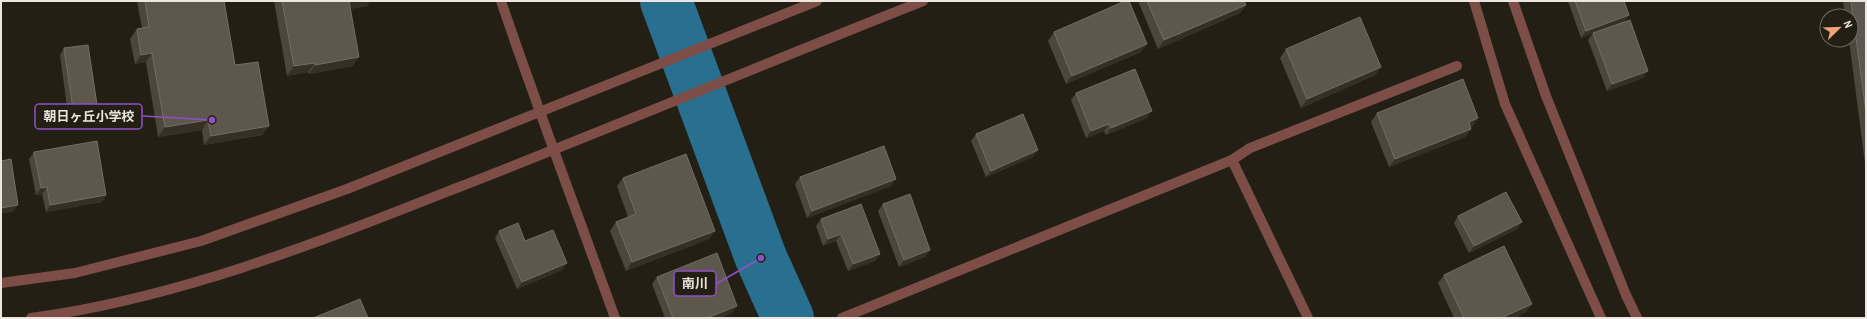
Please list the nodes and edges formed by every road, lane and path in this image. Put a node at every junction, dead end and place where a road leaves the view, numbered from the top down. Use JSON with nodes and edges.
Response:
{"nodes":[{"id":1,"x":501,"y":1,"type":"edge"},
{"id":2,"x":817,"y":1,"type":"edge"},
{"id":3,"x":923,"y":1,"type":"edge"},
{"id":4,"x":1474,"y":1,"type":"edge"},
{"id":5,"x":1513,"y":1,"type":"edge"},
{"id":6,"x":1457,"y":66,"type":"dead end"},
{"id":7,"x":539,"y":114,"type":"junction"},
{"id":8,"x":555,"y":150,"type":"junction"},
{"id":9,"x":1232,"y":160,"type":"junction"},
{"id":10,"x":1,"y":283,"type":"edge"},
{"id":11,"x":31,"y":318,"type":"edge"},
{"id":12,"x":614,"y":318,"type":"edge"},
{"id":13,"x":842,"y":318,"type":"edge"},
{"id":14,"x":1308,"y":318,"type":"edge"},
{"id":15,"x":1601,"y":318,"type":"edge"},
{"id":16,"x":1637,"y":318,"type":"edge"}],
"edges":[{"from":1,"to":7,"type":"street"},
{"from":2,"to":7,"type":"street"},
{"from":3,"to":8,"type":"street"},
{"from":4,"to":15,"type":"street"},
{"from":5,"to":16,"type":"street"},
{"from":6,"to":9,"type":"street"},
{"from":7,"to":8,"type":"street"},
{"from":7,"to":10,"type":"street"},
{"from":8,"to":11,"type":"street"},
{"from":8,"to":12,"type":"street"},
{"from":9,"to":13,"type":"street"},
{"from":9,"to":14,"type":"street"}]}
